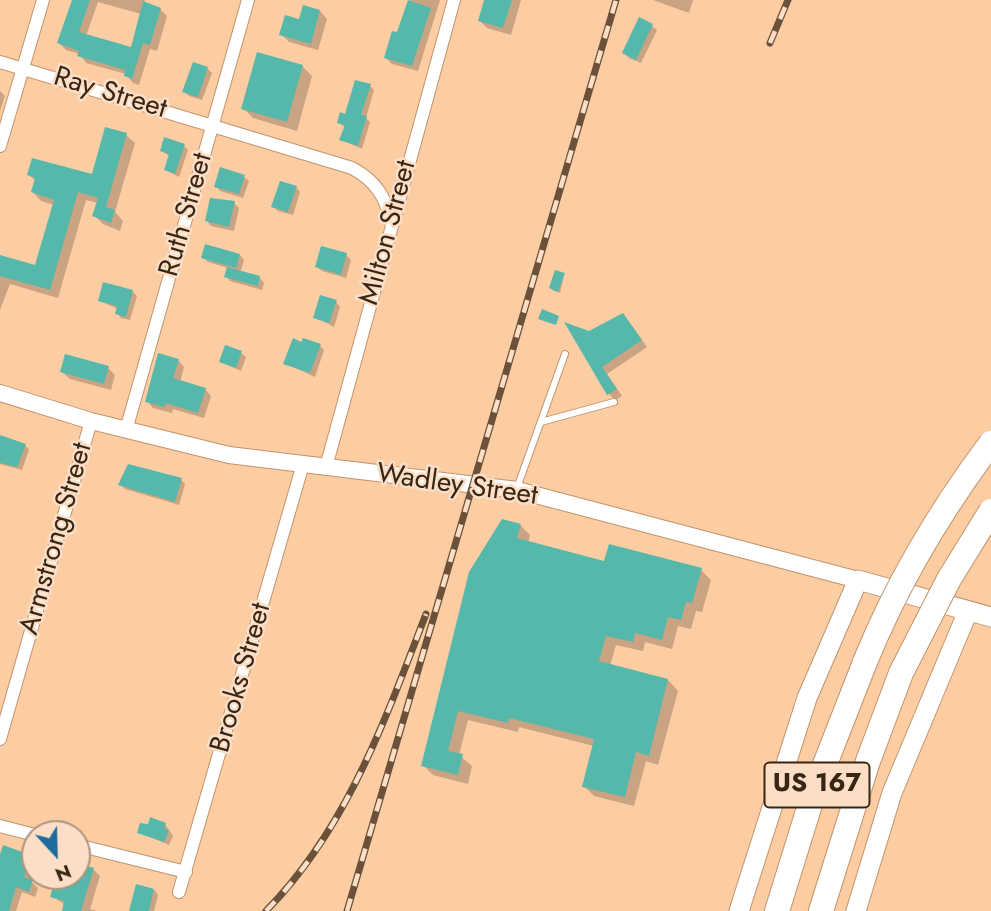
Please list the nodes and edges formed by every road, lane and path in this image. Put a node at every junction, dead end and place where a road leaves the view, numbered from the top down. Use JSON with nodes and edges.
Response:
{"nodes":[{"id":1,"x":43,"y":0,"type":"edge"},
{"id":2,"x":248,"y":0,"type":"edge"},
{"id":3,"x":454,"y":0,"type":"edge"},
{"id":4,"x":0,"y":62,"type":"edge"},
{"id":5,"x":23,"y":68,"type":"junction"},
{"id":6,"x":212,"y":126,"type":"junction"},
{"id":7,"x":0,"y":146,"type":"edge"},
{"id":8,"x":391,"y":223,"type":"junction"},
{"id":9,"x":565,"y":354,"type":"dead end"},
{"id":10,"x":0,"y":393,"type":"edge"},
{"id":11,"x":614,"y":402,"type":"dead end"},
{"id":12,"x":91,"y":421,"type":"junction"},
{"id":13,"x":541,"y":422,"type":"junction"},
{"id":14,"x":126,"y":430,"type":"junction"},
{"id":15,"x":991,"y":443,"type":"edge"},
{"id":16,"x":303,"y":464,"type":"junction"},
{"id":17,"x":326,"y":467,"type":"junction"},
{"id":18,"x":517,"y":490,"type":"junction"},
{"id":19,"x":991,"y":512,"type":"edge"},
{"id":20,"x":858,"y":580,"type":"junction"},
{"id":21,"x":968,"y":611,"type":"junction"},
{"id":22,"x":991,"y":617,"type":"edge"},
{"id":23,"x":0,"y":738,"type":"edge"},
{"id":24,"x":0,"y":826,"type":"edge"},
{"id":25,"x":21,"y":831,"type":"edge"},
{"id":26,"x":91,"y":848,"type":"edge"},
{"id":27,"x":186,"y":872,"type":"junction"},
{"id":28,"x":179,"y":892,"type":"dead end"},
{"id":29,"x":777,"y":907,"type":"edge"},
{"id":30,"x":739,"y":911,"type":"edge"},
{"id":31,"x":821,"y":911,"type":"edge"},
{"id":32,"x":856,"y":911,"type":"edge"}],
"edges":[{"from":1,"to":5,"type":"street"},
{"from":2,"to":6,"type":"street","name":"Ruth Street"},
{"from":3,"to":8,"type":"street","name":"Milton Street"},
{"from":4,"to":5,"type":"street","name":"Ray Street"},
{"from":5,"to":6,"type":"street","name":"Ray Street"},
{"from":5,"to":7,"type":"street"},
{"from":6,"to":8,"type":"street","name":"Ray Street"},
{"from":6,"to":14,"type":"street","name":"Ruth Street"},
{"from":8,"to":17,"type":"street","name":"Milton Street"},
{"from":9,"to":13,"type":"lane"},
{"from":10,"to":12,"type":"street","name":"Wadley Street"},
{"from":11,"to":13,"type":"lane"},
{"from":12,"to":14,"type":"street","name":"Wadley Street"},
{"from":12,"to":23,"type":"street","name":"Armstrong Street"},
{"from":13,"to":18,"type":"lane"},
{"from":14,"to":16,"type":"street","name":"Wadley Street"},
{"from":15,"to":29,"type":"highway","number":"US 167","bridge":true},
{"from":16,"to":17,"type":"street","name":"Wadley Street"},
{"from":16,"to":27,"type":"street","name":"Brooks Street"},
{"from":17,"to":18,"type":"street","name":"Wadley Street"},
{"from":18,"to":20,"type":"street","name":"Wadley Street"},
{"from":19,"to":31,"type":"highway","number":"US 167","bridge":true},
{"from":20,"to":21,"type":"main road","name":"Wadley Street"},
{"from":20,"to":30,"type":"main road"},
{"from":21,"to":22,"type":"main road","name":"Wadley Street"},
{"from":21,"to":32,"type":"main road"},
{"from":24,"to":25,"type":"street"},
{"from":26,"to":27,"type":"street"},
{"from":27,"to":28,"type":"street","name":"Brooks Street"}]}
